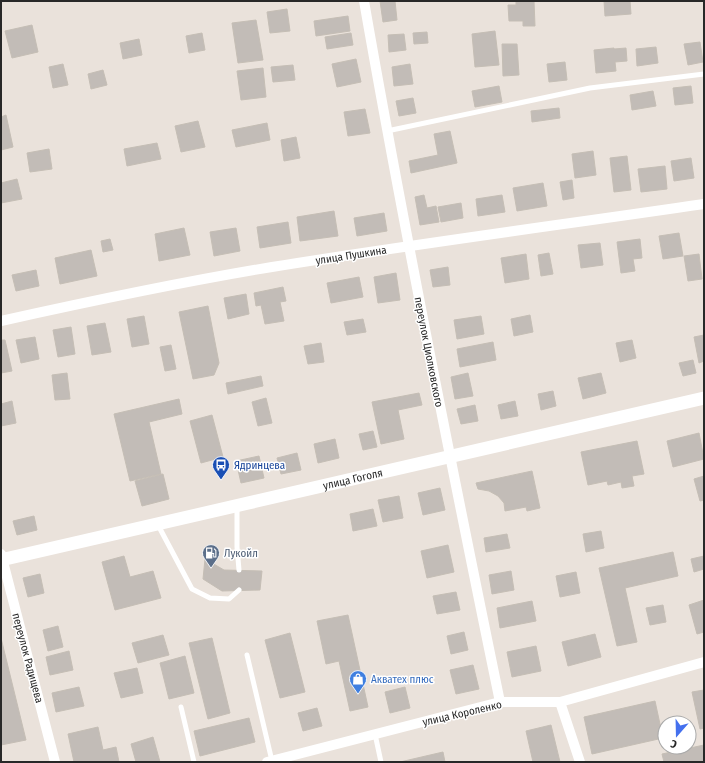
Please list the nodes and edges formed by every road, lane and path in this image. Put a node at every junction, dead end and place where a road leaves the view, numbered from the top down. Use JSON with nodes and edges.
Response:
{"nodes":[{"id":1,"x":364,"y":1,"type":"edge"},
{"id":2,"x":704,"y":74,"type":"edge"},
{"id":3,"x":387,"y":131,"type":"junction"},
{"id":4,"x":704,"y":204,"type":"edge"},
{"id":5,"x":409,"y":246,"type":"junction"},
{"id":6,"x":1,"y":321,"type":"edge"},
{"id":7,"x":704,"y":398,"type":"edge"},
{"id":8,"x":449,"y":457,"type":"junction"},
{"id":9,"x":237,"y":507,"type":"junction"},
{"id":10,"x":158,"y":525,"type":"junction"},
{"id":11,"x":2,"y":558,"type":"edge"},
{"id":12,"x":239,"y":570,"type":"dead end"},
{"id":13,"x":239,"y":590,"type":"dead end"},
{"id":14,"x":247,"y":655,"type":"dead end"},
{"id":15,"x":704,"y":662,"type":"edge"},
{"id":16,"x":500,"y":702,"type":"junction"},
{"id":17,"x":560,"y":702,"type":"junction"},
{"id":18,"x":181,"y":707,"type":"dead end"},
{"id":19,"x":375,"y":734,"type":"junction"},
{"id":20,"x":270,"y":761,"type":"edge"},
{"id":21,"x":55,"y":762,"type":"edge"},
{"id":22,"x":194,"y":762,"type":"edge"},
{"id":23,"x":381,"y":762,"type":"edge"},
{"id":24,"x":580,"y":762,"type":"edge"}],
"edges":[{"from":1,"to":3,"type":"street","name":"переулок Циолковского"},
{"from":2,"to":3,"type":"lane"},
{"from":3,"to":5,"type":"street","name":"переулок Циолковского"},
{"from":4,"to":5,"type":"street","name":"улица Пушкина"},
{"from":5,"to":6,"type":"street","name":"улица Пушкина"},
{"from":5,"to":8,"type":"street","name":"переулок Циолковского"},
{"from":7,"to":8,"type":"street","name":"улица Гоголя"},
{"from":8,"to":9,"type":"street","name":"улица Гоголя"},
{"from":8,"to":16,"type":"street","name":"переулок Циолковского"},
{"from":9,"to":10,"type":"street","name":"улица Гоголя"},
{"from":9,"to":12,"type":"lane"},
{"from":10,"to":11,"type":"street","name":"улица Гоголя"},
{"from":10,"to":13,"type":"lane"},
{"from":11,"to":21,"type":"street","name":"переулок Радищева"},
{"from":14,"to":20,"type":"lane"},
{"from":15,"to":17,"type":"street","name":"улица Короленко"},
{"from":16,"to":17,"type":"street","name":"улица Короленко"},
{"from":16,"to":19,"type":"street","name":"улица Короленко"},
{"from":17,"to":24,"type":"street"},
{"from":18,"to":22,"type":"lane"},
{"from":19,"to":20,"type":"street","name":"улица Короленко"},
{"from":19,"to":23,"type":"lane"}]}
